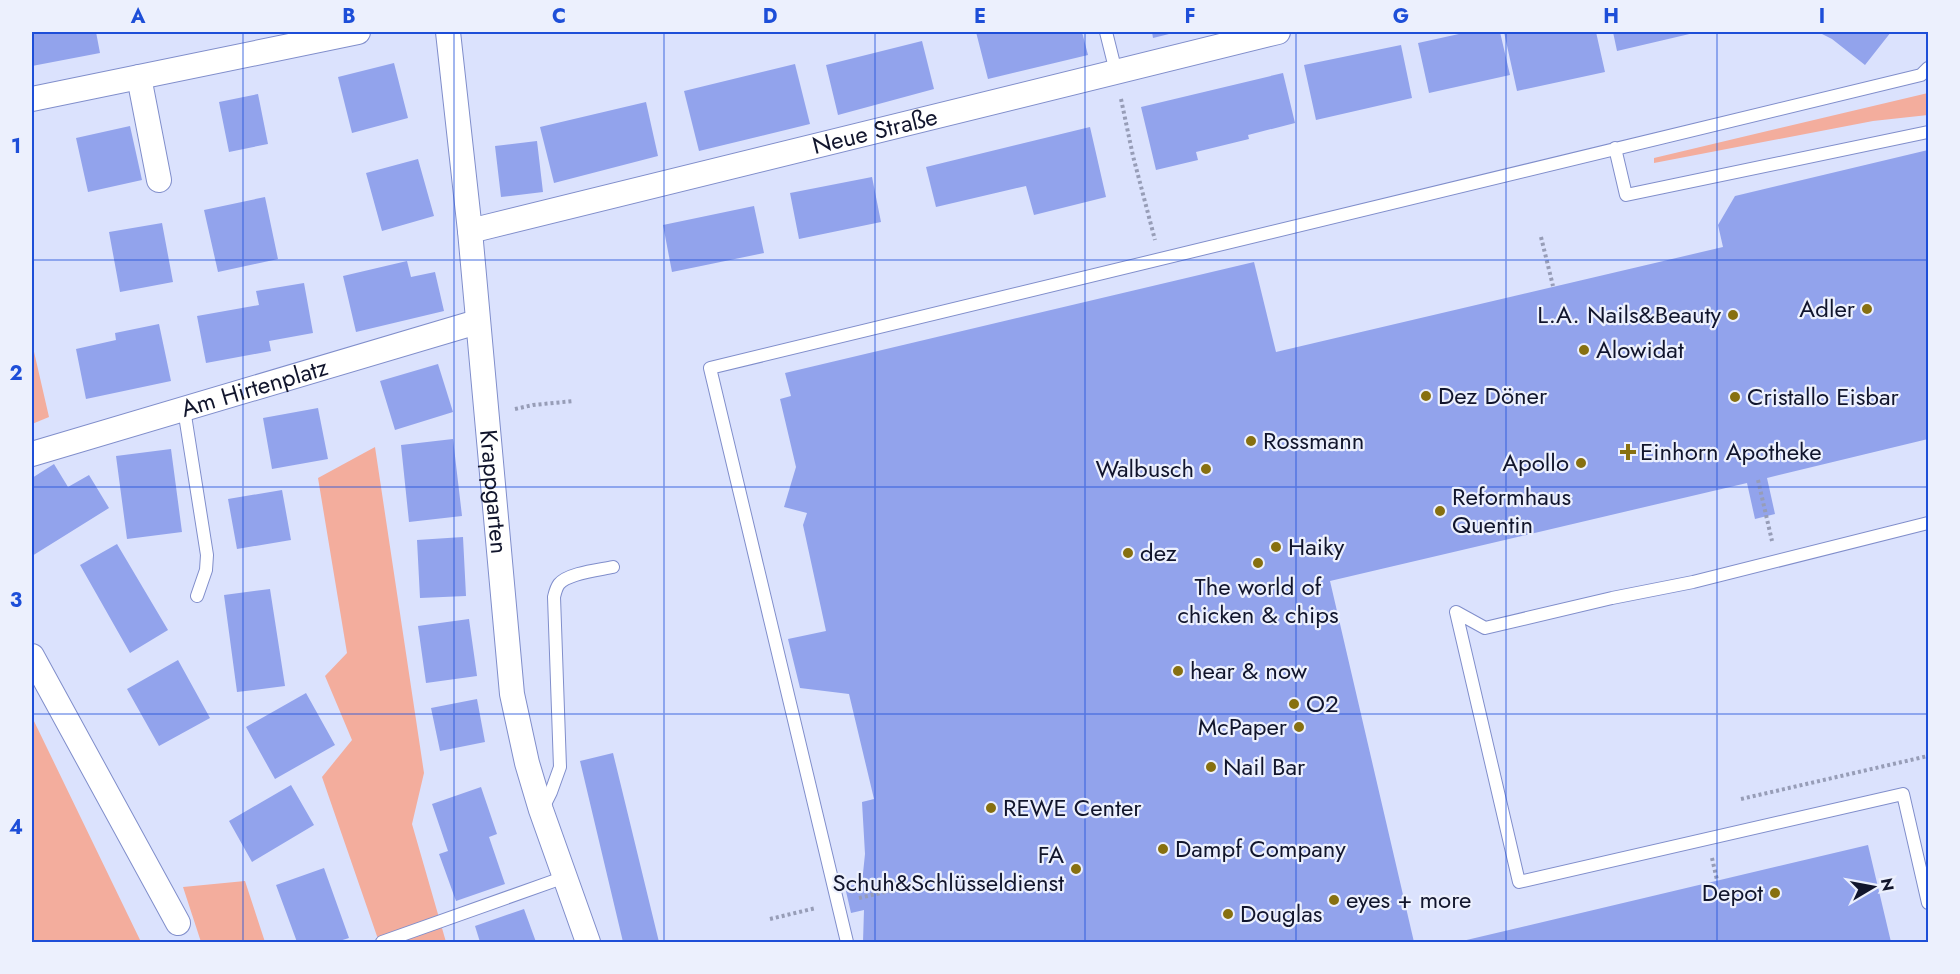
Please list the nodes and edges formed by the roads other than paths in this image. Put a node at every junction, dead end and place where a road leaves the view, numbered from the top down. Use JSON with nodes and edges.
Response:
{"nodes":[{"id":1,"x":357,"y":32,"type":"edge"},
{"id":2,"x":448,"y":32,"type":"edge"},
{"id":3,"x":1106,"y":32,"type":"edge"},
{"id":4,"x":1278,"y":32,"type":"edge"},
{"id":5,"x":1929,"y":68,"type":"edge"},
{"id":6,"x":1116,"y":72,"type":"junction"},
{"id":7,"x":139,"y":77,"type":"junction"},
{"id":8,"x":32,"y":99,"type":"edge"},
{"id":9,"x":1929,"y":132,"type":"edge"},
{"id":10,"x":1615,"y":148,"type":"junction"},
{"id":11,"x":159,"y":180,"type":"dead end"},
{"id":12,"x":470,"y":231,"type":"junction"},
{"id":13,"x":477,"y":322,"type":"junction"},
{"id":14,"x":184,"y":409,"type":"junction"},
{"id":15,"x":32,"y":454,"type":"edge"},
{"id":16,"x":1929,"y":523,"type":"edge"},
{"id":17,"x":613,"y":567,"type":"dead end"},
{"id":18,"x":197,"y":596,"type":"dead end"},
{"id":19,"x":32,"y":656,"type":"edge"},
{"id":20,"x":541,"y":810,"type":"junction"},
{"id":21,"x":565,"y":877,"type":"junction"},
{"id":22,"x":1929,"y":903,"type":"edge"},
{"id":23,"x":178,"y":923,"type":"dead end"},
{"id":24,"x":382,"y":942,"type":"edge"},
{"id":25,"x":588,"y":942,"type":"edge"},
{"id":26,"x":847,"y":942,"type":"edge"}],
"edges":[{"from":1,"to":7,"type":"street"},
{"from":2,"to":12,"type":"street","name":"Krappgarten"},
{"from":3,"to":6,"type":"lane"},
{"from":4,"to":6,"type":"street","name":"Neue Straße"},
{"from":5,"to":10,"type":"lane"},
{"from":6,"to":12,"type":"street","name":"Neue Straße"},
{"from":7,"to":8,"type":"street"},
{"from":7,"to":11,"type":"street"},
{"from":9,"to":10,"type":"lane"},
{"from":10,"to":26,"type":"lane"},
{"from":12,"to":13,"type":"street","name":"Krappgarten"},
{"from":13,"to":14,"type":"street","name":"Am Hirtenplatz"},
{"from":13,"to":20,"type":"street","name":"Krappgarten"},
{"from":14,"to":15,"type":"street","name":"Am Hirtenplatz"},
{"from":14,"to":18,"type":"lane"},
{"from":16,"to":22,"type":"lane"},
{"from":17,"to":20,"type":"lane"},
{"from":19,"to":23,"type":"street"},
{"from":20,"to":21,"type":"street","name":"Krappgarten"},
{"from":21,"to":24,"type":"lane"},
{"from":21,"to":25,"type":"street","name":"Krappgarten"}]}
